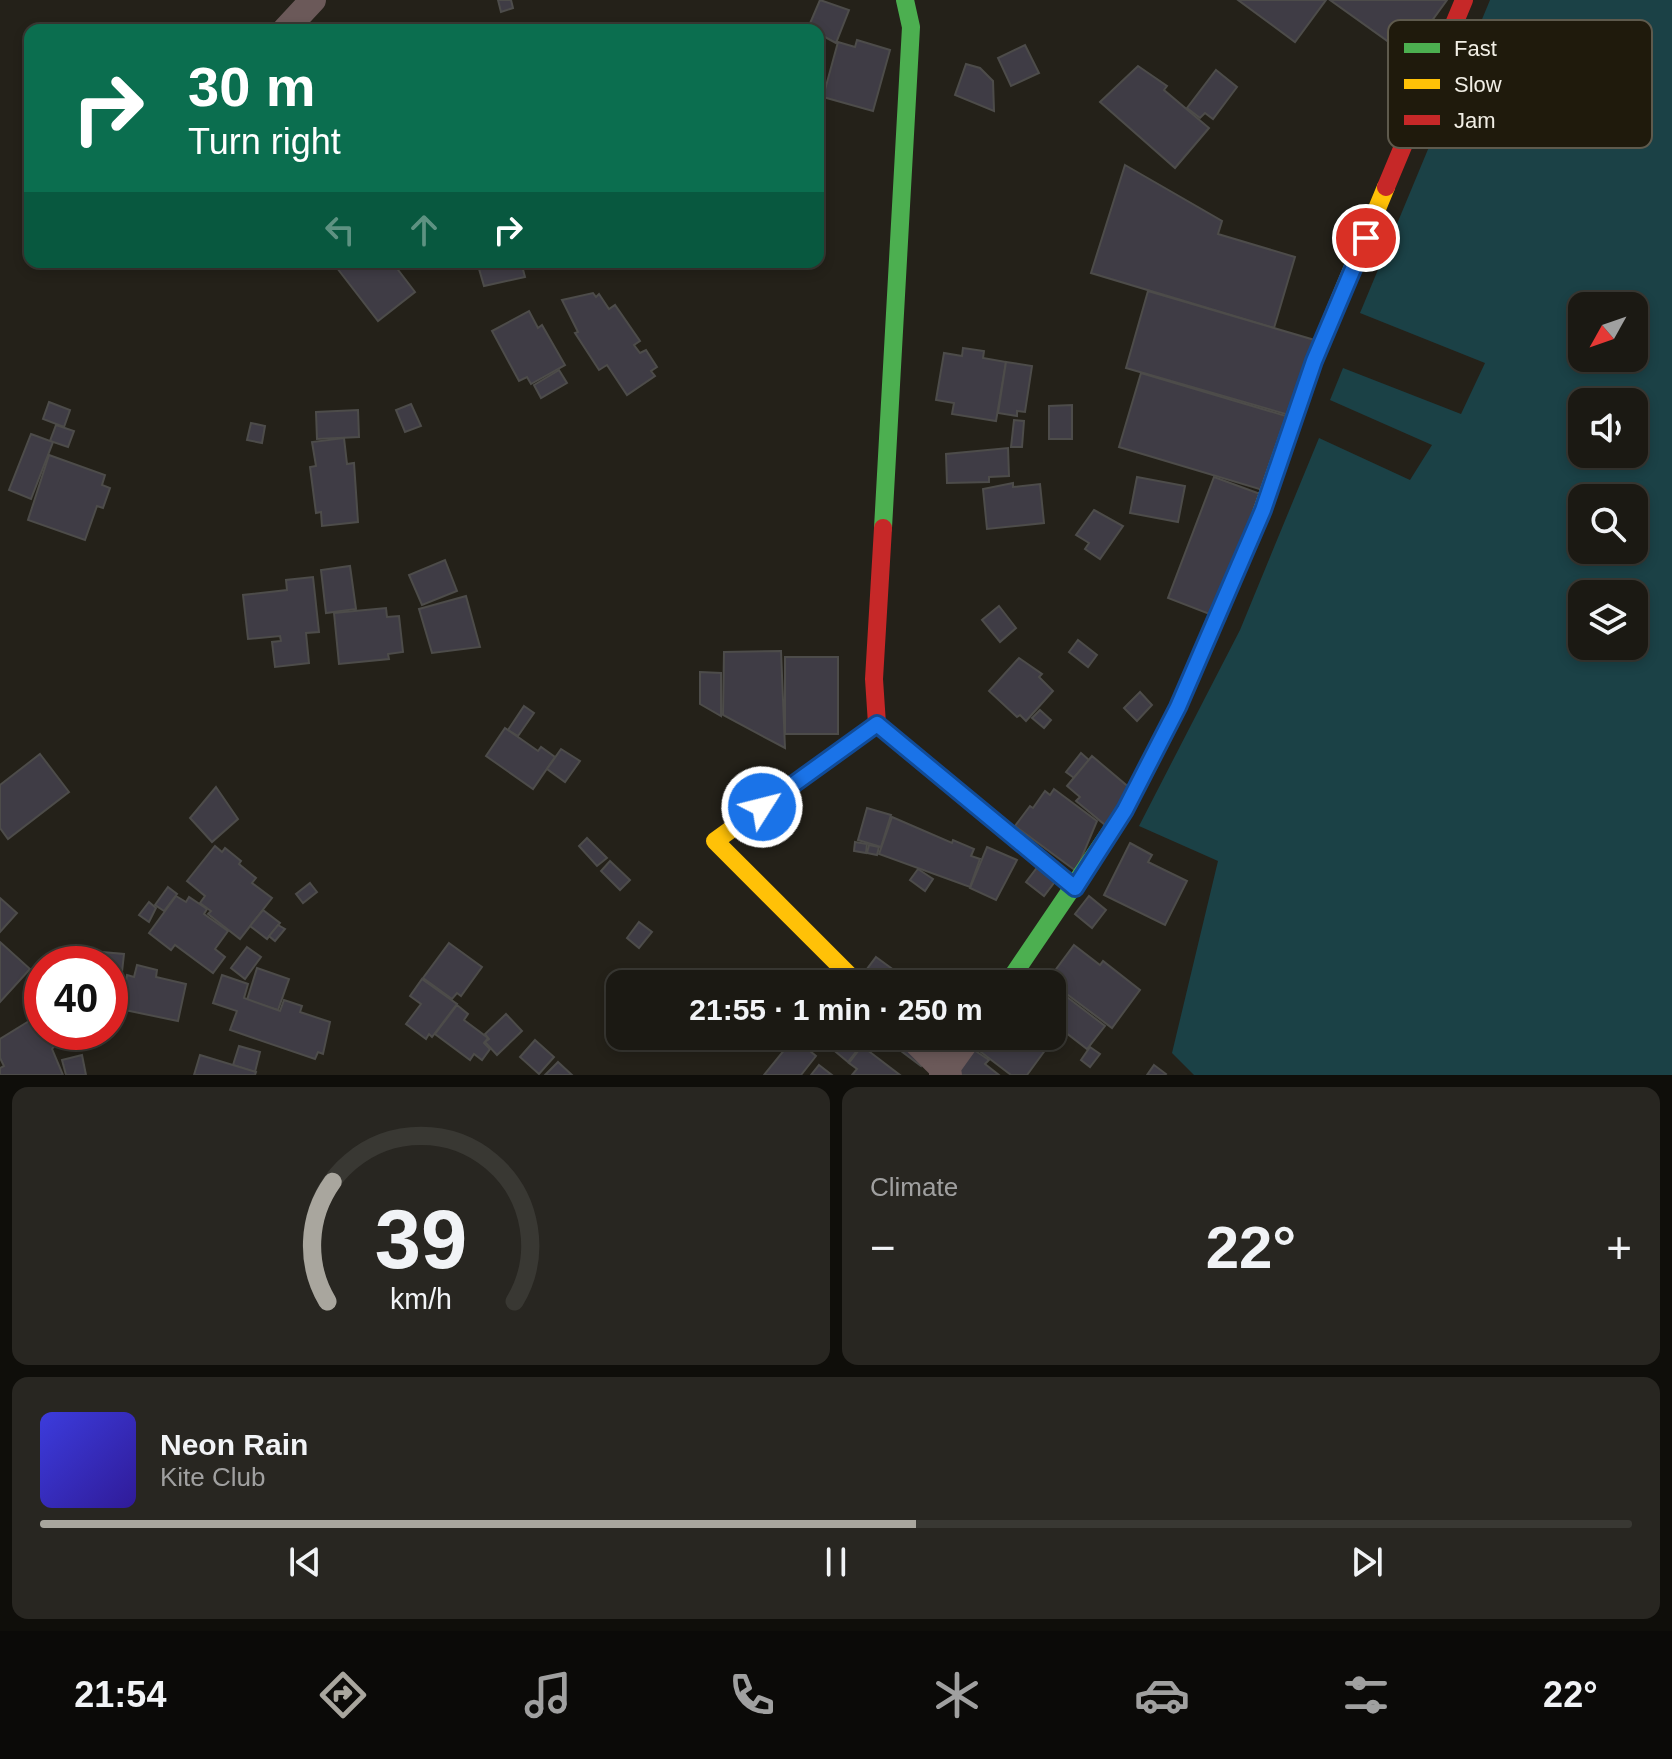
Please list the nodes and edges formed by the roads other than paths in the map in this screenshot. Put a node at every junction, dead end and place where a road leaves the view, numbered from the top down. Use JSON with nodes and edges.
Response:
{"nodes":[{"id":1,"x":313,"y":0,"type":"edge"},
{"id":2,"x":905,"y":0,"type":"edge"},
{"id":3,"x":1464,"y":0,"type":"edge"},
{"id":4,"x":1456,"y":20,"type":"edge"},
{"id":5,"x":291,"y":24,"type":"edge"},
{"id":6,"x":1403,"y":148,"type":"edge"},
{"id":7,"x":877,"y":724,"type":"junction"},
{"id":8,"x":1075,"y":888,"type":"junction"},
{"id":9,"x":844,"y":970,"type":"edge"},
{"id":10,"x":1017,"y":970,"type":"edge"},
{"id":11,"x":923,"y":1050,"type":"edge"},
{"id":12,"x":961,"y":1050,"type":"edge"},
{"id":13,"x":945,"y":1074,"type":"edge"}],
"edges":[{"from":1,"to":5,"type":"street"},
{"from":2,"to":7,"type":"street"},
{"from":3,"to":4,"type":"street"},
{"from":6,"to":8,"type":"street"},
{"from":7,"to":8,"type":"street"},
{"from":7,"to":9,"type":"street"},
{"from":8,"to":10,"type":"street"},
{"from":11,"to":13,"type":"street"},
{"from":12,"to":13,"type":"street"}]}
